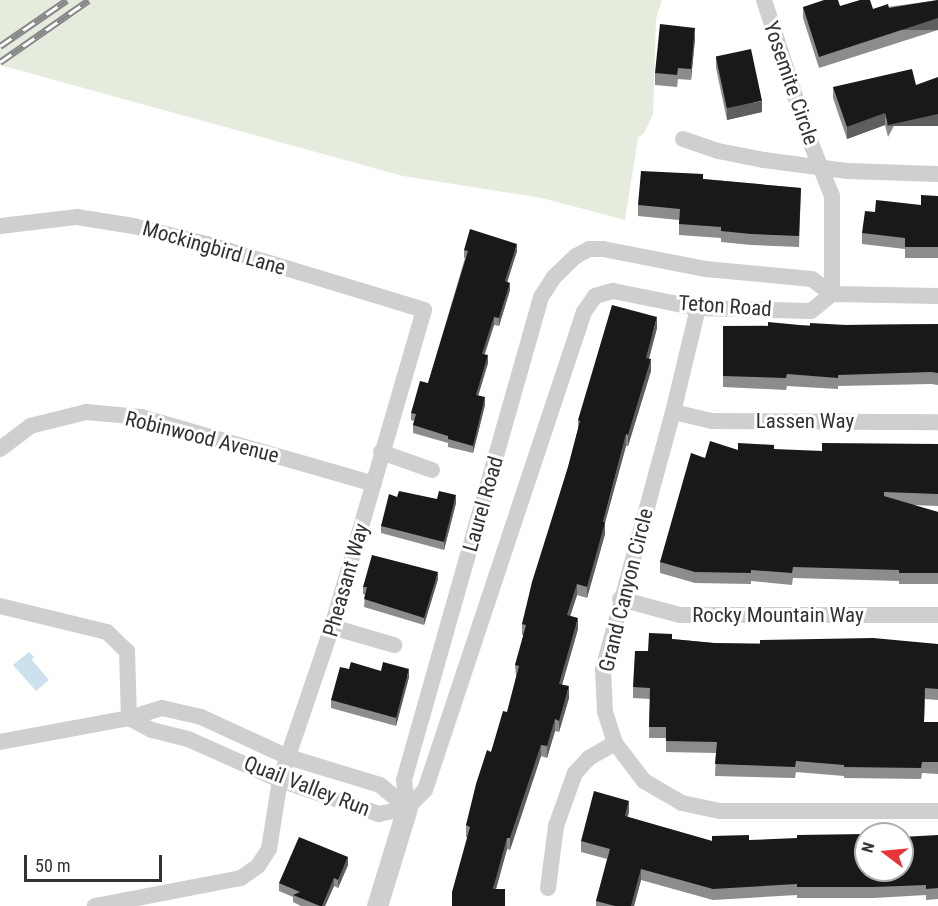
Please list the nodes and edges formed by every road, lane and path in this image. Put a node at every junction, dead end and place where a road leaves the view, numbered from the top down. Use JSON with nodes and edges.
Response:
{"nodes":[{"id":1,"x":764,"y":0,"type":"edge"},
{"id":2,"x":683,"y":139,"type":"dead end"},
{"id":3,"x":820,"y":166,"type":"junction"},
{"id":4,"x":938,"y":174,"type":"edge"},
{"id":5,"x":0,"y":226,"type":"edge"},
{"id":6,"x":620,"y":253,"type":"joint"},
{"id":7,"x":613,"y":291,"type":"joint"},
{"id":8,"x":832,"y":294,"type":"junction"},
{"id":9,"x":938,"y":296,"type":"edge"},
{"id":10,"x":698,"y":308,"type":"junction"},
{"id":11,"x":424,"y":310,"type":"joint"},
{"id":12,"x":674,"y":412,"type":"junction"},
{"id":13,"x":938,"y":422,"type":"edge"},
{"id":14,"x":0,"y":450,"type":"edge"},
{"id":15,"x":381,"y":452,"type":"junction"},
{"id":16,"x":432,"y":470,"type":"dead end"},
{"id":17,"x":374,"y":483,"type":"junction"},
{"id":18,"x":620,"y":599,"type":"junction"},
{"id":19,"x":0,"y":606,"type":"edge"},
{"id":20,"x":938,"y":615,"type":"edge"},
{"id":21,"x":332,"y":627,"type":"junction"},
{"id":22,"x":394,"y":645,"type":"dead end"},
{"id":23,"x":129,"y":718,"type":"junction"},
{"id":24,"x":0,"y":742,"type":"edge"},
{"id":25,"x":615,"y":743,"type":"junction"},
{"id":26,"x":288,"y":758,"type":"junction"},
{"id":27,"x":280,"y":780,"type":"junction"},
{"id":28,"x":407,"y":808,"type":"junction"},
{"id":29,"x":938,"y":811,"type":"edge"},
{"id":30,"x":548,"y":888,"type":"dead end"},
{"id":31,"x":95,"y":906,"type":"edge"},
{"id":32,"x":377,"y":906,"type":"edge"}],
"edges":[{"from":1,"to":3,"type":"street","name":"Yosemite Circle"},
{"from":2,"to":3,"type":"street"},
{"from":3,"to":4,"type":"street","name":"Yosemite Circle"},
{"from":3,"to":8,"type":"street","name":"Yosemite Circle"},
{"from":5,"to":11,"type":"street","name":"Mockingbird Lane"},
{"from":6,"to":8,"type":"street","name":"Teton Road"},
{"from":6,"to":28,"type":"street","name":"Laurel Road"},
{"from":7,"to":10,"type":"street","name":"Teton Road"},
{"from":7,"to":28,"type":"street","name":"Laurel Road"},
{"from":8,"to":9,"type":"street"},
{"from":8,"to":10,"type":"street","name":"Teton Road"},
{"from":10,"to":12,"type":"street","name":"Grand Canyon Circle"},
{"from":11,"to":15,"type":"street","name":"Pheasant Way"},
{"from":12,"to":13,"type":"street","name":"Lassen Way"},
{"from":12,"to":18,"type":"street","name":"Grand Canyon Circle"},
{"from":14,"to":17,"type":"street","name":"Robinwood Avenue"},
{"from":15,"to":16,"type":"street"},
{"from":15,"to":17,"type":"street","name":"Pheasant Way"},
{"from":17,"to":21,"type":"street","name":"Pheasant Way"},
{"from":18,"to":20,"type":"street","name":"Rocky Mountain Way"},
{"from":18,"to":25,"type":"street","name":"Grand Canyon Circle"},
{"from":19,"to":23,"type":"street"},
{"from":21,"to":22,"type":"street"},
{"from":21,"to":26,"type":"street","name":"Pheasant Way"},
{"from":23,"to":24,"type":"street","name":"Quail Valley Run"},
{"from":23,"to":26,"type":"street","name":"Quail Valley Run"},
{"from":23,"to":27,"type":"street","name":"Quail Valley Run"},
{"from":25,"to":29,"type":"street","name":"Grand Canyon Circle"},
{"from":25,"to":30,"type":"street"},
{"from":26,"to":27,"type":"street","name":"Pheasant Way"},
{"from":26,"to":28,"type":"street","name":"Quail Valley Run"},
{"from":27,"to":28,"type":"street","name":"Quail Valley Run"},
{"from":27,"to":31,"type":"street","name":"Pheasant Way"},
{"from":28,"to":32,"type":"street","name":"Laurel Road"}]}
